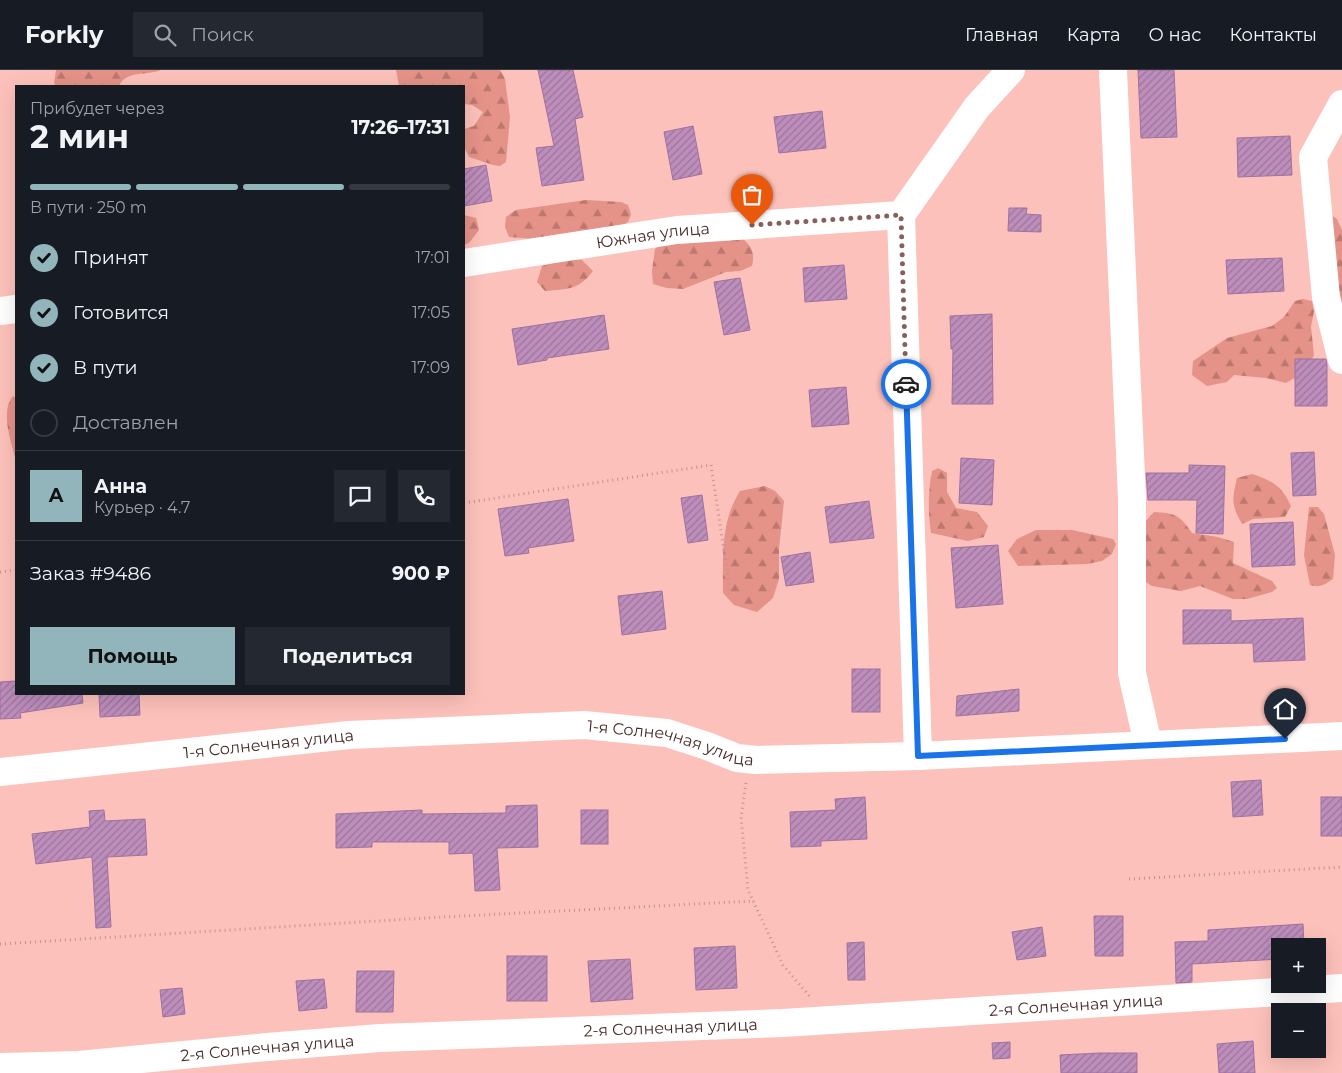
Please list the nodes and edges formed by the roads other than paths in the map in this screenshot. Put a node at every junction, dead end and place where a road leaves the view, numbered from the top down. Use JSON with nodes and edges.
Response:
{"nodes":[{"id":1,"x":1011,"y":70,"type":"edge"},
{"id":2,"x":1113,"y":70,"type":"edge"},
{"id":3,"x":1342,"y":104,"type":"edge"},
{"id":4,"x":901,"y":215,"type":"junction"},
{"id":5,"x":465,"y":263,"type":"edge"},
{"id":6,"x":15,"y":309,"type":"edge"},
{"id":7,"x":0,"y":311,"type":"edge"},
{"id":8,"x":1342,"y":360,"type":"edge"},
{"id":9,"x":1342,"y":736,"type":"edge"},
{"id":10,"x":1151,"y":745,"type":"junction"},
{"id":11,"x":918,"y":756,"type":"junction"},
{"id":12,"x":0,"y":772,"type":"edge"},
{"id":13,"x":1342,"y":988,"type":"edge"},
{"id":14,"x":0,"y":1067,"type":"edge"}],
"edges":[{"from":1,"to":4,"type":"street"},
{"from":2,"to":10,"type":"street"},
{"from":3,"to":8,"type":"street"},
{"from":4,"to":5,"type":"street","name":"Южная улица"},
{"from":4,"to":11,"type":"street"},
{"from":6,"to":7,"type":"street"},
{"from":9,"to":10,"type":"street","name":"1-я Солнечная улица"},
{"from":10,"to":11,"type":"street","name":"1-я Солнечная улица"},
{"from":11,"to":12,"type":"street","name":"1-я Солнечная улица"},
{"from":13,"to":14,"type":"street","name":"2-я Солнечная улица"}]}
